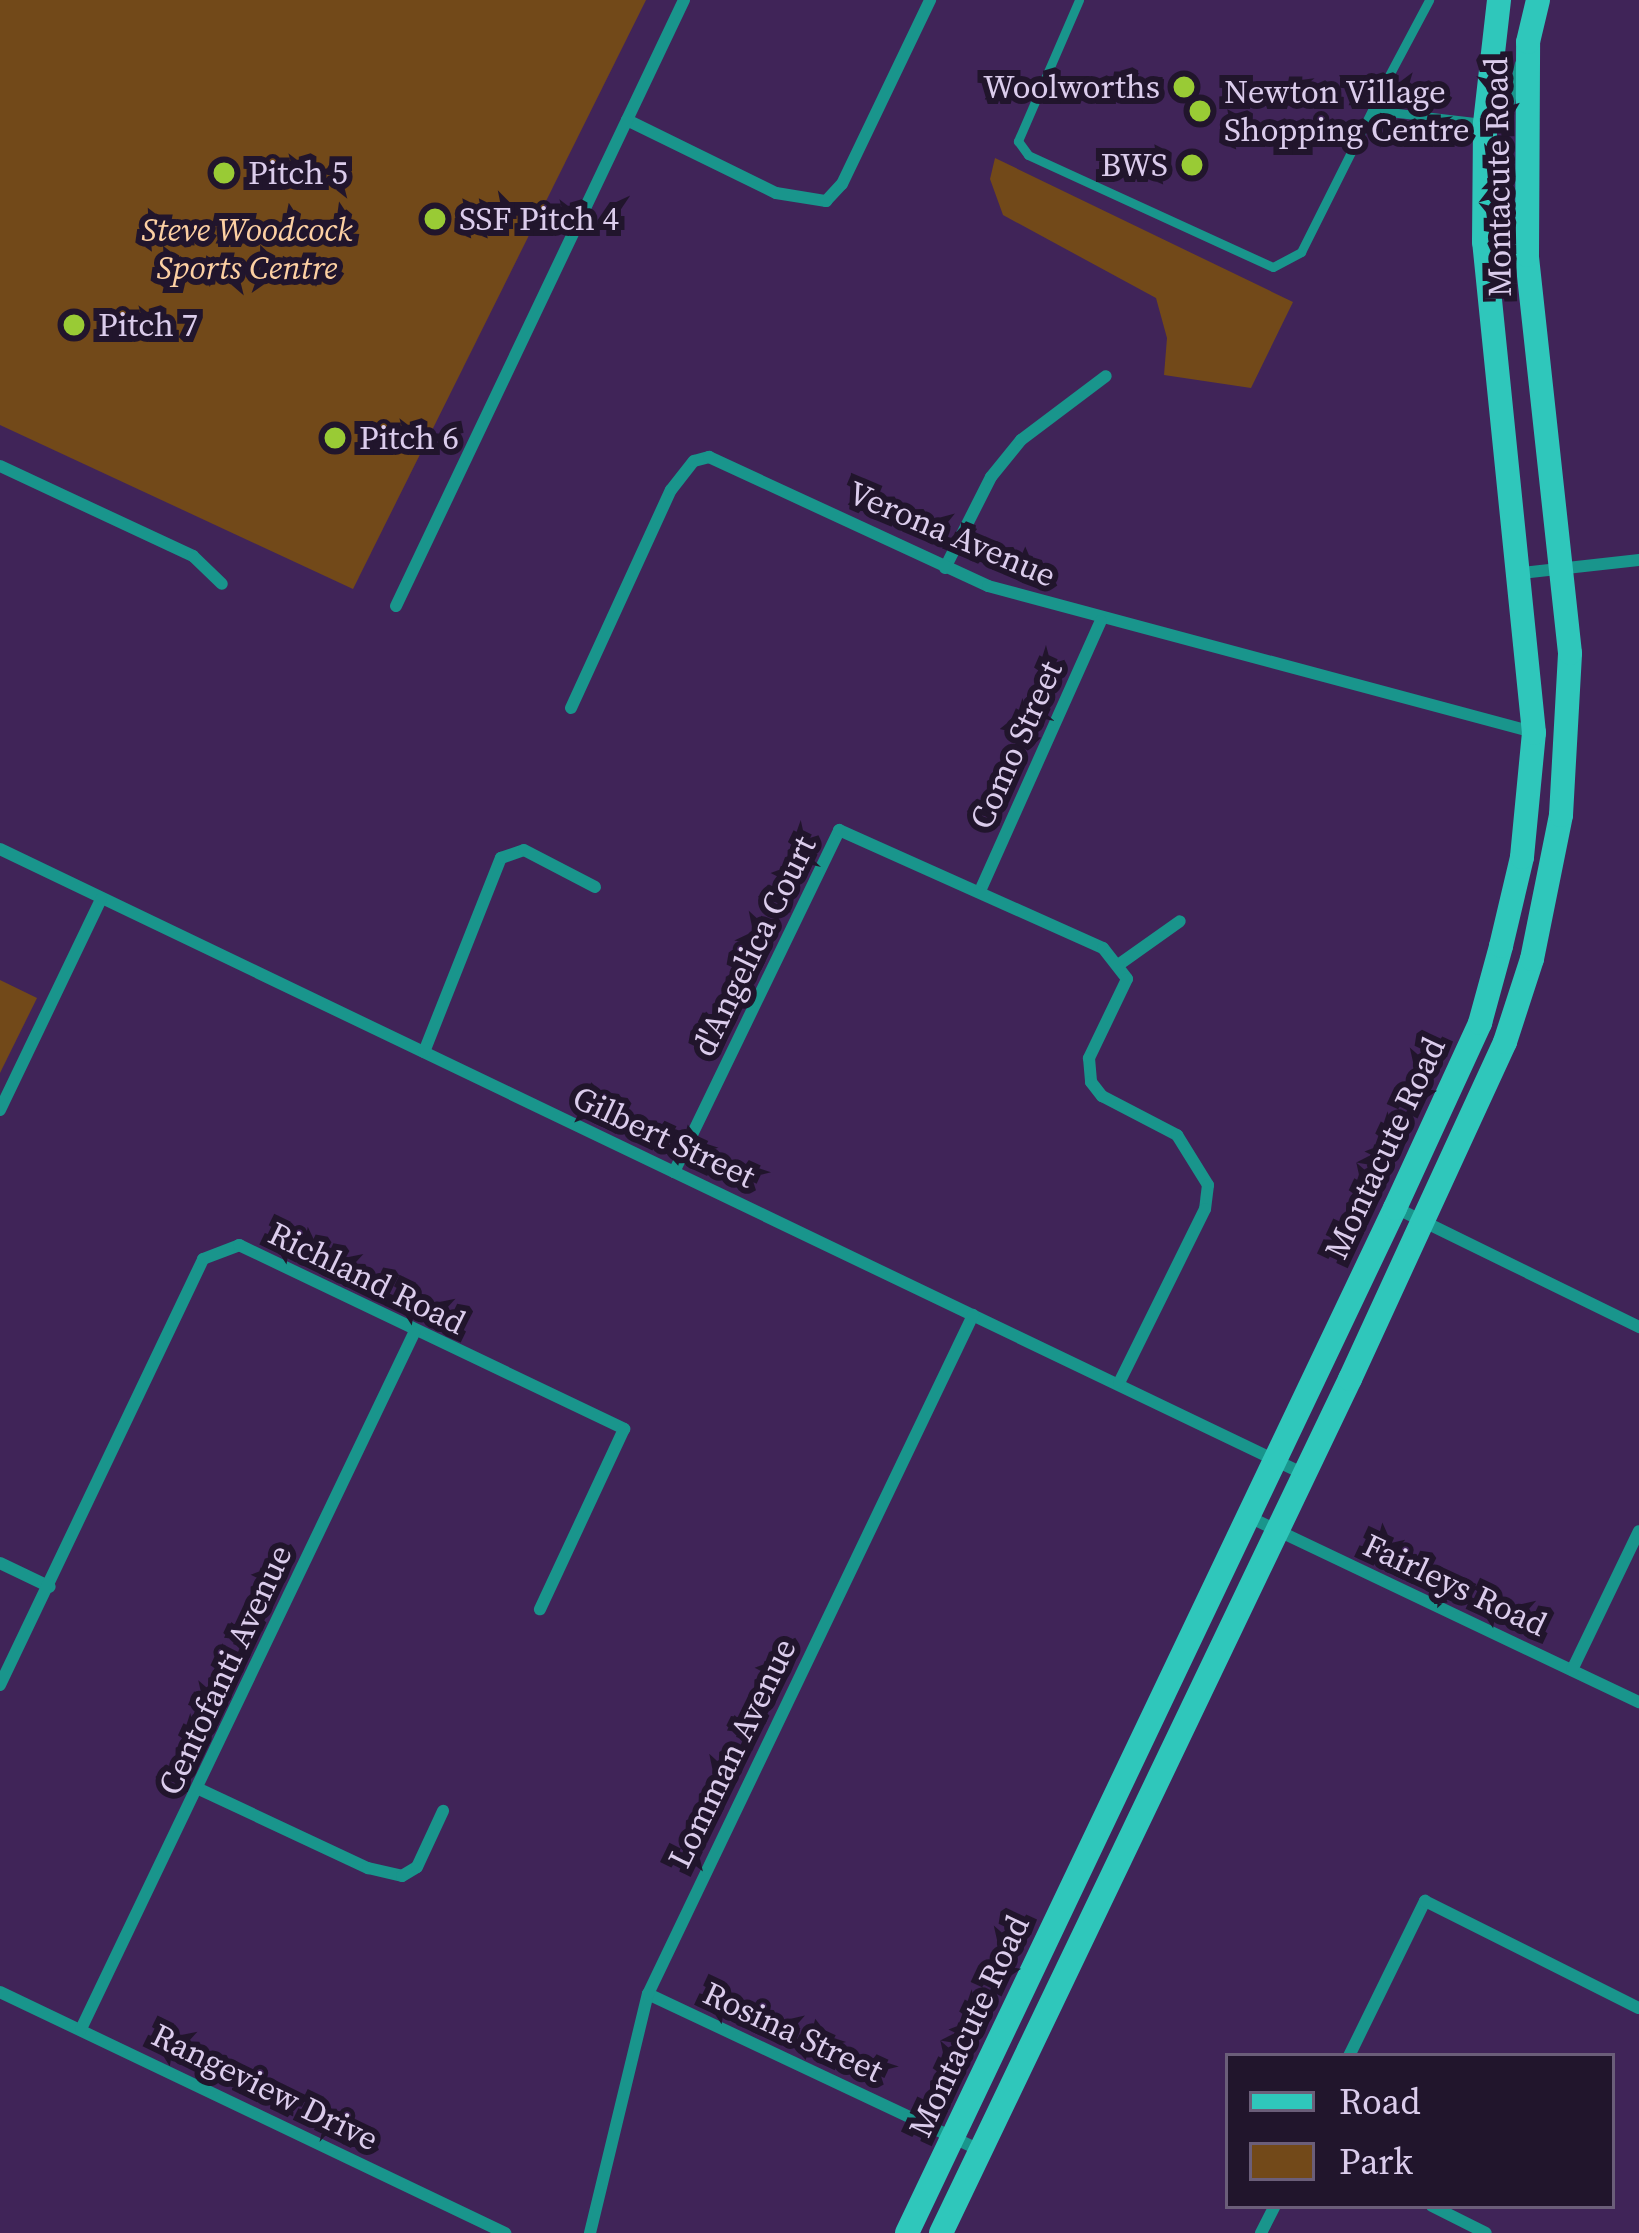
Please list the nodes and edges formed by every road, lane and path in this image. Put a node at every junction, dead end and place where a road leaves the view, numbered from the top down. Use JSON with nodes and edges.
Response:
{"nodes":[{"id":1,"x":684,"y":0,"type":"edge"},
{"id":2,"x":930,"y":0,"type":"edge"},
{"id":3,"x":1079,"y":0,"type":"edge"},
{"id":4,"x":1429,"y":0,"type":"edge"},
{"id":5,"x":1499,"y":0,"type":"edge"},
{"id":6,"x":1538,"y":0,"type":"edge"},
{"id":7,"x":1528,"y":42,"type":"junction"},
{"id":8,"x":1345,"y":81,"type":"dead end"},
{"id":9,"x":627,"y":120,"type":"junction"},
{"id":10,"x":1485,"y":123,"type":"junction"},
{"id":11,"x":1106,"y":376,"type":"dead end"},
{"id":12,"x":0,"y":466,"type":"edge"},
{"id":13,"x":1639,"y":560,"type":"edge"},
{"id":14,"x":1565,"y":566,"type":"junction"},
{"id":15,"x":945,"y":568,"type":"junction"},
{"id":16,"x":1522,"y":573,"type":"junction"},
{"id":17,"x":222,"y":584,"type":"dead end"},
{"id":18,"x":396,"y":606,"type":"dead end"},
{"id":19,"x":1101,"y":621,"type":"junction"},
{"id":20,"x":571,"y":708,"type":"dead end"},
{"id":21,"x":1534,"y":733,"type":"junction"},
{"id":22,"x":0,"y":849,"type":"edge"},
{"id":23,"x":595,"y":886,"type":"dead end"},
{"id":24,"x":980,"y":891,"type":"junction"},
{"id":25,"x":101,"y":898,"type":"junction"},
{"id":26,"x":1180,"y":922,"type":"dead end"},
{"id":27,"x":1121,"y":963,"type":"junction"},
{"id":28,"x":424,"y":1052,"type":"junction"},
{"id":29,"x":0,"y":1110,"type":"edge"},
{"id":30,"x":674,"y":1172,"type":"junction"},
{"id":31,"x":1395,"y":1208,"type":"junction"},
{"id":32,"x":1421,"y":1222,"type":"junction"},
{"id":33,"x":974,"y":1315,"type":"junction"},
{"id":34,"x":1639,"y":1328,"type":"edge"},
{"id":35,"x":414,"y":1333,"type":"junction"},
{"id":36,"x":1119,"y":1383,"type":"junction"},
{"id":37,"x":1276,"y":1460,"type":"junction"},
{"id":38,"x":1304,"y":1474,"type":"junction"},
{"id":39,"x":1248,"y":1516,"type":"junction"},
{"id":40,"x":1275,"y":1531,"type":"junction"},
{"id":41,"x":1639,"y":1531,"type":"edge"},
{"id":42,"x":0,"y":1563,"type":"edge"},
{"id":43,"x":50,"y":1587,"type":"junction"},
{"id":44,"x":540,"y":1609,"type":"dead end"},
{"id":45,"x":1572,"y":1670,"type":"junction"},
{"id":46,"x":0,"y":1685,"type":"edge"},
{"id":47,"x":1639,"y":1702,"type":"edge"},
{"id":48,"x":199,"y":1789,"type":"junction"},
{"id":49,"x":442,"y":1811,"type":"dead end"},
{"id":50,"x":0,"y":1992,"type":"edge"},
{"id":51,"x":648,"y":1994,"type":"junction"},
{"id":52,"x":1639,"y":2008,"type":"edge"},
{"id":53,"x":82,"y":2029,"type":"junction"},
{"id":54,"x":1349,"y":2053,"type":"edge"},
{"id":55,"x":953,"y":2138,"type":"junction"},
{"id":56,"x":980,"y":2150,"type":"junction"},
{"id":57,"x":1438,"y":2209,"type":"edge"},
{"id":58,"x":505,"y":2233,"type":"edge"},
{"id":59,"x":590,"y":2233,"type":"edge"},
{"id":60,"x":907,"y":2233,"type":"edge"},
{"id":61,"x":941,"y":2233,"type":"edge"},
{"id":62,"x":1486,"y":2233,"type":"edge"}],
"edges":[{"from":1,"to":9,"type":"street"},
{"from":2,"to":9,"type":"street"},
{"from":3,"to":10,"type":"lane"},
{"from":4,"to":8,"type":"lane"},
{"from":5,"to":10,"type":"main road","name":"Montacute Road"},
{"from":6,"to":7,"type":"main road","name":"Montacute Road"},
{"from":7,"to":10,"type":"lane"},
{"from":7,"to":14,"type":"main road","name":"Montacute Road"},
{"from":9,"to":18,"type":"street"},
{"from":10,"to":16,"type":"main road","name":"Montacute Road"},
{"from":11,"to":15,"type":"street"},
{"from":12,"to":17,"type":"street"},
{"from":13,"to":14,"type":"street"},
{"from":14,"to":16,"type":"street"},
{"from":14,"to":32,"type":"main road","name":"Montacute Road"},
{"from":15,"to":19,"type":"street","name":"Verona Avenue"},
{"from":15,"to":20,"type":"street","name":"Verona Avenue"},
{"from":16,"to":21,"type":"main road","name":"Montacute Road"},
{"from":19,"to":21,"type":"street","name":"Verona Avenue"},
{"from":19,"to":24,"type":"street","name":"Como Street"},
{"from":21,"to":31,"type":"main road","name":"Montacute Road"},
{"from":22,"to":25,"type":"street","name":"Gilbert Street"},
{"from":23,"to":28,"type":"street"},
{"from":24,"to":27,"type":"street","name":"d'Angelica Court"},
{"from":24,"to":30,"type":"street","name":"d'Angelica Court"},
{"from":25,"to":28,"type":"street","name":"Gilbert Street"},
{"from":25,"to":29,"type":"street"},
{"from":26,"to":27,"type":"street"},
{"from":27,"to":36,"type":"street"},
{"from":28,"to":30,"type":"street","name":"Gilbert Street"},
{"from":30,"to":33,"type":"street","name":"Gilbert Street"},
{"from":31,"to":32,"type":"street"},
{"from":31,"to":37,"type":"main road","name":"Montacute Road"},
{"from":32,"to":34,"type":"street"},
{"from":32,"to":38,"type":"main road","name":"Montacute Road"},
{"from":33,"to":36,"type":"street","name":"Gilbert Street"},
{"from":33,"to":51,"type":"street","name":"Lomman Avenue"},
{"from":35,"to":43,"type":"street","name":"Richland Road"},
{"from":35,"to":44,"type":"street","name":"Richland Road"},
{"from":35,"to":48,"type":"street","name":"Centofanti Avenue"},
{"from":36,"to":37,"type":"street","name":"Gilbert Street"},
{"from":37,"to":38,"type":"street","name":"Gilbert Street"},
{"from":37,"to":39,"type":"main road","name":"Montacute Road"},
{"from":38,"to":40,"type":"main road","name":"Montacute Road"},
{"from":39,"to":40,"type":"street","name":"Fairleys Road"},
{"from":39,"to":55,"type":"main road","name":"Montacute Road"},
{"from":40,"to":45,"type":"street","name":"Fairleys Road"},
{"from":40,"to":56,"type":"main road","name":"Montacute Road"},
{"from":41,"to":45,"type":"street"},
{"from":42,"to":43,"type":"street"},
{"from":43,"to":46,"type":"street","name":"Richland Road"},
{"from":45,"to":47,"type":"street","name":"Fairleys Road"},
{"from":48,"to":49,"type":"street"},
{"from":48,"to":53,"type":"street","name":"Centofanti Avenue"},
{"from":50,"to":53,"type":"street","name":"Rangeview Drive"},
{"from":51,"to":55,"type":"street","name":"Rosina Street"},
{"from":51,"to":59,"type":"street","name":"Lomman Avenue"},
{"from":52,"to":54,"type":"street"},
{"from":53,"to":58,"type":"street","name":"Rangeview Drive"},
{"from":55,"to":56,"type":"street","name":"Rosina Street"},
{"from":55,"to":60,"type":"main road","name":"Montacute Road"},
{"from":56,"to":61,"type":"main road","name":"Montacute Road"},
{"from":57,"to":62,"type":"street"}]}
